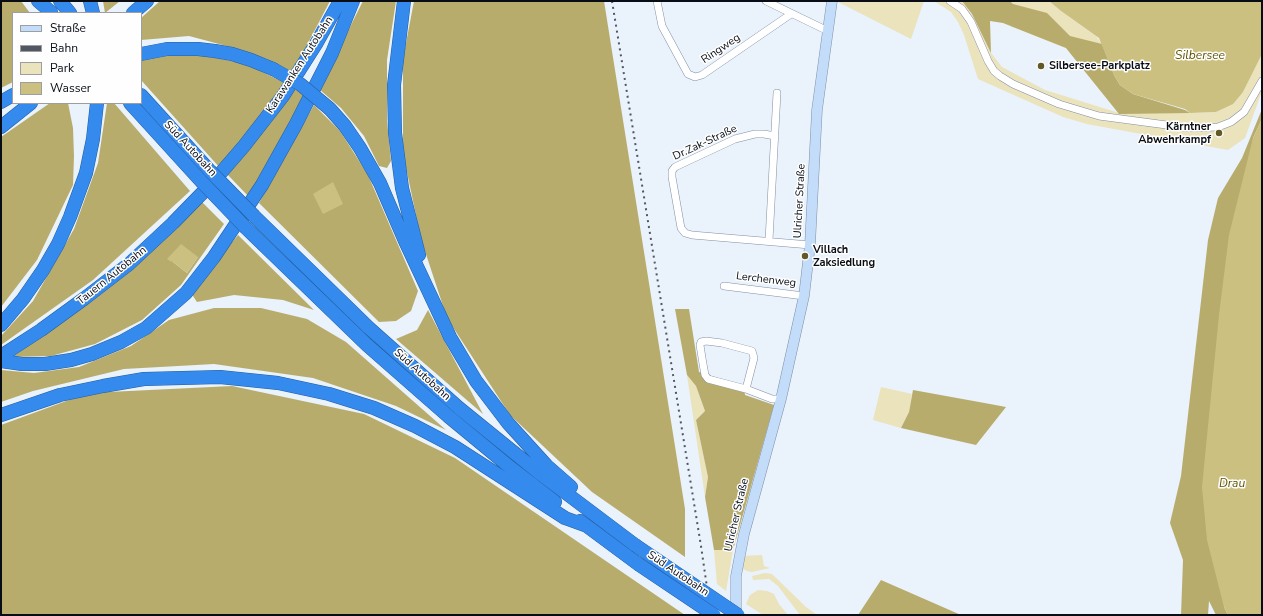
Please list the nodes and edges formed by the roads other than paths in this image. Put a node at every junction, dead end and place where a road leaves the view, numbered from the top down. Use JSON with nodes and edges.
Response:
{"nodes":[{"id":1,"x":38,"y":1,"type":"edge"},
{"id":2,"x":42,"y":1,"type":"edge"},
{"id":3,"x":60,"y":1,"type":"edge"},
{"id":4,"x":90,"y":1,"type":"edge"},
{"id":5,"x":147,"y":1,"type":"edge"},
{"id":6,"x":340,"y":1,"type":"edge"},
{"id":7,"x":353,"y":1,"type":"edge"},
{"id":8,"x":404,"y":1,"type":"edge"},
{"id":9,"x":657,"y":1,"type":"edge"},
{"id":10,"x":766,"y":1,"type":"edge"},
{"id":11,"x":832,"y":1,"type":"edge"},
{"id":12,"x":950,"y":1,"type":"edge"},
{"id":13,"x":51,"y":12,"type":"edge"},
{"id":14,"x":51,"y":12,"type":"edge"},
{"id":15,"x":69,"y":12,"type":"edge"},
{"id":16,"x":93,"y":12,"type":"edge"},
{"id":17,"x":134,"y":12,"type":"edge"},
{"id":18,"x":791,"y":14,"type":"junction"},
{"id":19,"x":828,"y":31,"type":"junction"},
{"id":20,"x":147,"y":52,"type":"edge"},
{"id":21,"x":1262,"y":81,"type":"edge"},
{"id":22,"x":777,"y":93,"type":"dead end"},
{"id":23,"x":12,"y":96,"type":"edge"},
{"id":24,"x":142,"y":96,"type":"edge"},
{"id":25,"x":1,"y":102,"type":"edge"},
{"id":26,"x":97,"y":104,"type":"edge"},
{"id":27,"x":131,"y":104,"type":"edge"},
{"id":28,"x":30,"y":105,"type":"edge"},
{"id":29,"x":1,"y":127,"type":"edge"},
{"id":30,"x":775,"y":136,"type":"junction"},
{"id":31,"x":208,"y":179,"type":"junction"},
{"id":32,"x":769,"y":240,"type":"junction"},
{"id":33,"x":810,"y":245,"type":"junction"},
{"id":34,"x":724,"y":286,"type":"dead end"},
{"id":35,"x":429,"y":292,"type":"junction"},
{"id":36,"x":804,"y":296,"type":"junction"},
{"id":37,"x":1,"y":325,"type":"edge"},
{"id":38,"x":2,"y":357,"type":"edge"},
{"id":39,"x":746,"y":389,"type":"junction"},
{"id":40,"x":781,"y":400,"type":"junction"},
{"id":41,"x":1,"y":415,"type":"edge"},
{"id":42,"x":588,"y":509,"type":"junction"},
{"id":43,"x":587,"y":526,"type":"junction"},
{"id":44,"x":714,"y":615,"type":"edge"},
{"id":45,"x":737,"y":615,"type":"edge"}],
"edges":[{"from":1,"to":13,"type":"highway"},
{"from":2,"to":14,"type":"highway"},
{"from":3,"to":15,"type":"highway"},
{"from":4,"to":16,"type":"highway"},
{"from":5,"to":17,"type":"highway"},
{"from":6,"to":31,"type":"highway","name":"Karawanken Autobahn"},
{"from":7,"to":38,"type":"highway"},
{"from":8,"to":35,"type":"highway"},
{"from":9,"to":18,"type":"street","name":"Ringweg"},
{"from":10,"to":18,"type":"street"},
{"from":11,"to":19,"type":"street","name":"Ulricher Straße"},
{"from":12,"to":21,"type":"street"},
{"from":18,"to":19,"type":"street"},
{"from":19,"to":33,"type":"street","name":"Ulricher Straße"},
{"from":20,"to":35,"type":"highway","bridge":true},
{"from":22,"to":30,"type":"street"},
{"from":23,"to":25,"type":"highway"},
{"from":24,"to":31,"type":"highway","name":"Süd Autobahn"},
{"from":26,"to":37,"type":"highway"},
{"from":27,"to":31,"type":"highway","name":"Süd Autobahn"},
{"from":28,"to":29,"type":"highway"},
{"from":30,"to":32,"type":"street"},
{"from":30,"to":32,"type":"street","name":"Dr.Zak-Straße"},
{"from":31,"to":38,"type":"highway","name":"Tauern Autobahn"},
{"from":31,"to":42,"type":"highway","name":"Süd Autobahn","bridge":true},
{"from":31,"to":43,"type":"highway","name":"Süd Autobahn","bridge":true},
{"from":32,"to":33,"type":"street","name":"Dr.Zak-Straße"},
{"from":33,"to":36,"type":"street","name":"Ulricher Straße"},
{"from":34,"to":36,"type":"street","name":"Lerchenweg"},
{"from":35,"to":42,"type":"highway"},
{"from":36,"to":40,"type":"street","name":"Ulricher Straße"},
{"from":39,"to":39,"type":"street"},
{"from":39,"to":40,"type":"street"},
{"from":40,"to":45,"type":"street","name":"Ulricher Straße"},
{"from":41,"to":43,"type":"highway"},
{"from":42,"to":45,"type":"highway","name":"Süd Autobahn","bridge":true},
{"from":43,"to":44,"type":"highway","name":"Süd Autobahn","bridge":true}]}
